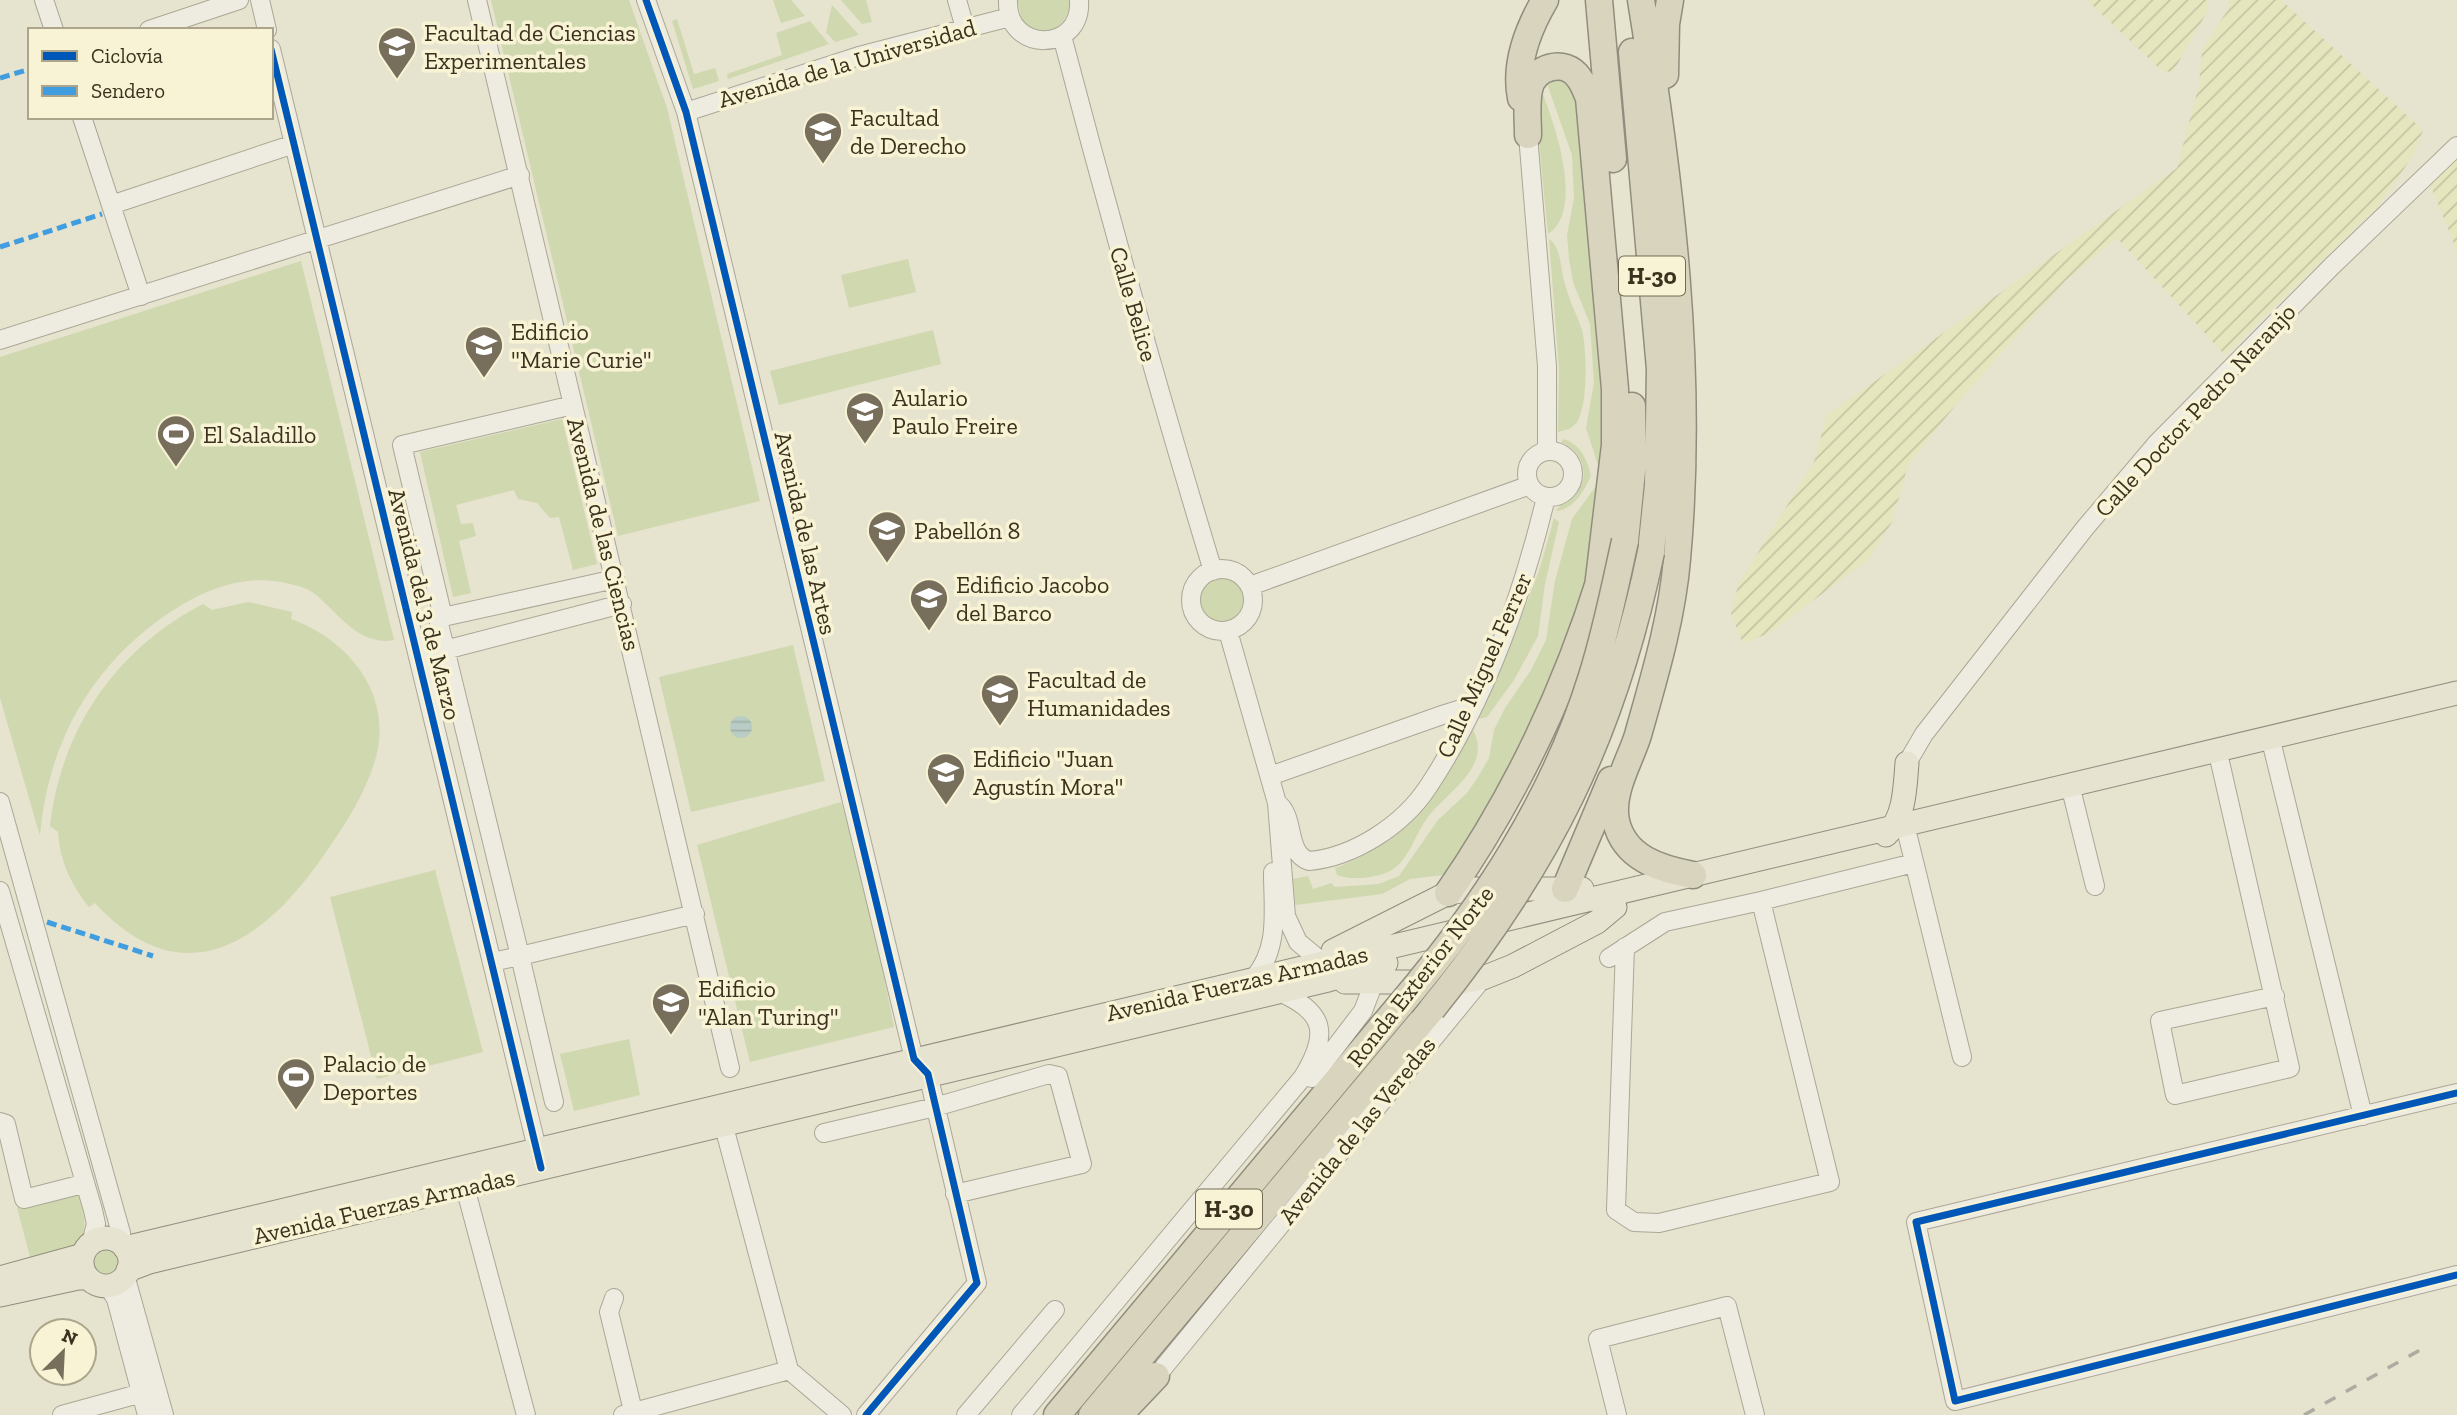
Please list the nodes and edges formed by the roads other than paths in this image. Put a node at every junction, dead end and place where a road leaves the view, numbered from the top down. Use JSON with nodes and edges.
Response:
{"nodes":[{"id":1,"x":44,"y":0,"type":"edge"},
{"id":2,"x":239,"y":0,"type":"edge"},
{"id":3,"x":260,"y":0,"type":"edge"},
{"id":4,"x":477,"y":0,"type":"edge"},
{"id":5,"x":646,"y":0,"type":"edge"},
{"id":6,"x":957,"y":0,"type":"edge"},
{"id":7,"x":1079,"y":0,"type":"edge"},
{"id":8,"x":1545,"y":0,"type":"edge"},
{"id":9,"x":1592,"y":0,"type":"edge"},
{"id":10,"x":1599,"y":0,"type":"edge"},
{"id":11,"x":1627,"y":0,"type":"edge"},
{"id":12,"x":1641,"y":0,"type":"edge"},
{"id":13,"x":1670,"y":0,"type":"edge"},
{"id":14,"x":1009,"y":8,"type":"edge"},
{"id":15,"x":53,"y":28,"type":"edge"},
{"id":16,"x":155,"y":28,"type":"edge"},
{"id":17,"x":267,"y":28,"type":"edge"},
{"id":18,"x":965,"y":28,"type":"junction"},
{"id":19,"x":1062,"y":36,"type":"junction"},
{"id":20,"x":273,"y":56,"type":"edge"},
{"id":21,"x":1607,"y":83,"type":"junction"},
{"id":22,"x":686,"y":112,"type":"junction"},
{"id":23,"x":83,"y":119,"type":"edge"},
{"id":24,"x":1528,"y":135,"type":"junction"},
{"id":25,"x":294,"y":144,"type":"junction"},
{"id":26,"x":2457,"y":146,"type":"edge"},
{"id":27,"x":1664,"y":165,"type":"junction"},
{"id":28,"x":520,"y":176,"type":"junction"},
{"id":29,"x":111,"y":205,"type":"junction"},
{"id":30,"x":317,"y":239,"type":"junction"},
{"id":31,"x":141,"y":296,"type":"junction"},
{"id":32,"x":0,"y":340,"type":"edge"},
{"id":33,"x":1631,"y":377,"type":"junction"},
{"id":34,"x":573,"y":405,"type":"junction"},
{"id":35,"x":1546,"y":451,"type":"junction"},
{"id":36,"x":1530,"y":485,"type":"junction"},
{"id":37,"x":1546,"y":497,"type":"junction"},
{"id":38,"x":1213,"y":571,"type":"junction"},
{"id":39,"x":615,"y":579,"type":"junction"},
{"id":40,"x":1250,"y":586,"type":"junction"},
{"id":41,"x":1598,"y":587,"type":"junction"},
{"id":42,"x":622,"y":604,"type":"junction"},
{"id":43,"x":443,"y":617,"type":"junction"},
{"id":44,"x":1228,"y":631,"type":"junction"},
{"id":45,"x":445,"y":650,"type":"junction"},
{"id":46,"x":418,"y":657,"type":"junction"},
{"id":47,"x":2457,"y":693,"type":"edge"},
{"id":48,"x":2457,"y":699,"type":"edge"},
{"id":49,"x":2424,"y":701,"type":"junction"},
{"id":50,"x":2457,"y":705,"type":"edge"},
{"id":51,"x":1469,"y":712,"type":"junction"},
{"id":52,"x":1643,"y":712,"type":"junction"},
{"id":53,"x":2382,"y":724,"type":"junction"},
{"id":54,"x":2257,"y":745,"type":"junction"},
{"id":55,"x":2182,"y":759,"type":"junction"},
{"id":56,"x":2220,"y":762,"type":"junction"},
{"id":57,"x":1907,"y":763,"type":"junction"},
{"id":58,"x":2120,"y":774,"type":"junction"},
{"id":59,"x":1273,"y":790,"type":"junction"},
{"id":60,"x":2074,"y":797,"type":"junction"},
{"id":61,"x":2015,"y":798,"type":"junction"},
{"id":62,"x":0,"y":802,"type":"edge"},
{"id":63,"x":1903,"y":802,"type":"junction"},
{"id":64,"x":1926,"y":820,"type":"junction"},
{"id":65,"x":1901,"y":832,"type":"junction"},
{"id":66,"x":1864,"y":834,"type":"junction"},
{"id":67,"x":1914,"y":863,"type":"junction"},
{"id":68,"x":1739,"y":871,"type":"junction"},
{"id":69,"x":1693,"y":875,"type":"junction"},
{"id":70,"x":2095,"y":887,"type":"dead end"},
{"id":71,"x":0,"y":891,"type":"edge"},
{"id":72,"x":1448,"y":893,"type":"junction"},
{"id":73,"x":1613,"y":901,"type":"junction"},
{"id":74,"x":1761,"y":901,"type":"junction"},
{"id":75,"x":1558,"y":906,"type":"junction"},
{"id":76,"x":695,"y":914,"type":"junction"},
{"id":77,"x":1396,"y":920,"type":"junction"},
{"id":78,"x":1625,"y":947,"type":"junction"},
{"id":79,"x":1543,"y":949,"type":"junction"},
{"id":80,"x":520,"y":956,"type":"junction"},
{"id":81,"x":1609,"y":958,"type":"dead end"},
{"id":82,"x":492,"y":962,"type":"junction"},
{"id":83,"x":1382,"y":965,"type":"junction"},
{"id":84,"x":1325,"y":968,"type":"junction"},
{"id":85,"x":1254,"y":978,"type":"junction"},
{"id":86,"x":1483,"y":978,"type":"junction"},
{"id":87,"x":1279,"y":992,"type":"junction"},
{"id":88,"x":1403,"y":993,"type":"junction"},
{"id":89,"x":2274,"y":996,"type":"junction"},
{"id":90,"x":1962,"y":1057,"type":"dead end"},
{"id":91,"x":921,"y":1066,"type":"junction"},
{"id":92,"x":730,"y":1068,"type":"dead end"},
{"id":93,"x":2457,"y":1093,"type":"edge"},
{"id":94,"x":554,"y":1102,"type":"dead end"},
{"id":95,"x":935,"y":1107,"type":"junction"},
{"id":96,"x":1276,"y":1111,"type":"junction"},
{"id":97,"x":721,"y":1114,"type":"junction"},
{"id":98,"x":2363,"y":1116,"type":"junction"},
{"id":99,"x":0,"y":1122,"type":"edge"},
{"id":100,"x":824,"y":1133,"type":"dead end"},
{"id":101,"x":539,"y":1159,"type":"junction"},
{"id":102,"x":83,"y":1185,"type":"junction"},
{"id":103,"x":465,"y":1187,"type":"junction"},
{"id":104,"x":955,"y":1194,"type":"junction"},
{"id":105,"x":87,"y":1249,"type":"junction"},
{"id":106,"x":116,"y":1267,"type":"junction"},
{"id":107,"x":2457,"y":1275,"type":"edge"},
{"id":108,"x":0,"y":1278,"type":"edge"},
{"id":109,"x":0,"y":1296,"type":"edge"},
{"id":110,"x":614,"y":1298,"type":"dead end"},
{"id":111,"x":1055,"y":1310,"type":"dead end"},
{"id":112,"x":789,"y":1370,"type":"junction"},
{"id":113,"x":1093,"y":1372,"type":"junction"},
{"id":114,"x":1156,"y":1376,"type":"junction"},
{"id":115,"x":142,"y":1393,"type":"junction"},
{"id":116,"x":630,"y":1414,"type":"edge"},
{"id":117,"x":62,"y":1415,"type":"edge"},
{"id":118,"x":148,"y":1415,"type":"edge"},
{"id":119,"x":164,"y":1415,"type":"edge"},
{"id":120,"x":526,"y":1415,"type":"edge"},
{"id":121,"x":842,"y":1415,"type":"edge"},
{"id":122,"x":866,"y":1415,"type":"edge"},
{"id":123,"x":966,"y":1415,"type":"edge"},
{"id":124,"x":1021,"y":1415,"type":"edge"},
{"id":125,"x":1049,"y":1415,"type":"edge"},
{"id":126,"x":1057,"y":1415,"type":"edge"},
{"id":127,"x":1092,"y":1415,"type":"edge"},
{"id":128,"x":1119,"y":1415,"type":"edge"},
{"id":129,"x":1128,"y":1415,"type":"edge"},
{"id":130,"x":1617,"y":1415,"type":"edge"},
{"id":131,"x":1755,"y":1415,"type":"edge"}],
"edges":[{"from":1,"to":15,"type":"street"},
{"from":2,"to":16,"type":"street"},
{"from":3,"to":17,"type":"street"},
{"from":4,"to":28,"type":"street","name":"Avenida de las Ciencias"},
{"from":5,"to":22,"type":"street","name":"Avenida de las Artes"},
{"from":6,"to":18,"type":"street"},
{"from":7,"to":19,"type":"street"},
{"from":8,"to":24,"type":"highway"},
{"from":9,"to":21,"type":"highway"},
{"from":10,"to":21,"type":"highway","name":"Ronda Exterior Norte","number":"H-30"},
{"from":11,"to":127,"type":"highway","name":"Ronda Exterior Norte","number":"H-30","bridge":true},
{"from":12,"to":27,"type":"highway"},
{"from":13,"to":27,"type":"highway"},
{"from":14,"to":18,"type":"street","name":"Avenida de la Universidad"},
{"from":14,"to":19,"type":"street"},
{"from":18,"to":22,"type":"street","name":"Avenida de la Universidad"},
{"from":19,"to":38,"type":"street","name":"Calle Belice"},
{"from":20,"to":25,"type":"street","name":"Avenida del 3 de Marzo"},
{"from":21,"to":33,"type":"highway","name":"Ronda Exterior Norte","number":"H-30"},
{"from":22,"to":91,"type":"street","name":"Avenida de las Artes"},
{"from":23,"to":29,"type":"street"},
{"from":24,"to":35,"type":"street"},
{"from":24,"to":41,"type":"highway"},
{"from":25,"to":29,"type":"street"},
{"from":25,"to":30,"type":"street","name":"Avenida del 3 de Marzo"},
{"from":26,"to":57,"type":"street","name":"Calle Doctor Pedro Naranjo"},
{"from":27,"to":52,"type":"highway"},
{"from":28,"to":30,"type":"street"},
{"from":28,"to":34,"type":"street","name":"Avenida de las Ciencias"},
{"from":29,"to":31,"type":"street"},
{"from":30,"to":31,"type":"street"},
{"from":30,"to":46,"type":"street","name":"Avenida del 3 de Marzo"},
{"from":31,"to":32,"type":"street"},
{"from":33,"to":41,"type":"highway"},
{"from":33,"to":88,"type":"highway","name":"Ronda Exterior Norte","number":"H-30","bridge":true},
{"from":34,"to":39,"type":"street","name":"Avenida de las Ciencias"},
{"from":34,"to":43,"type":"street"},
{"from":35,"to":36,"type":"street"},
{"from":35,"to":37,"type":"street"},
{"from":36,"to":37,"type":"street"},
{"from":36,"to":40,"type":"street"},
{"from":37,"to":51,"type":"street","name":"Calle Miguel Ferrer"},
{"from":38,"to":40,"type":"street"},
{"from":38,"to":44,"type":"street"},
{"from":39,"to":42,"type":"street","name":"Avenida de las Ciencias"},
{"from":39,"to":43,"type":"street"},
{"from":40,"to":44,"type":"street"},
{"from":41,"to":72,"type":"highway"},
{"from":42,"to":45,"type":"street"},
{"from":42,"to":76,"type":"street","name":"Avenida de las Ciencias"},
{"from":43,"to":45,"type":"street"},
{"from":44,"to":59,"type":"street"},
{"from":45,"to":46,"type":"street"},
{"from":45,"to":80,"type":"street"},
{"from":46,"to":82,"type":"street","name":"Avenida del 3 de Marzo"},
{"from":47,"to":49,"type":"main road"},
{"from":48,"to":49,"type":"main road"},
{"from":49,"to":53,"type":"main road"},
{"from":49,"to":54,"type":"main road"},
{"from":50,"to":53,"type":"main road"},
{"from":51,"to":59,"type":"street"},
{"from":51,"to":59,"type":"street","name":"Calle Miguel Ferrer"},
{"from":52,"to":69,"type":"highway"},
{"from":52,"to":75,"type":"highway"},
{"from":53,"to":54,"type":"main road"},
{"from":54,"to":55,"type":"main road"},
{"from":54,"to":56,"type":"main road"},
{"from":54,"to":98,"type":"street"},
{"from":55,"to":56,"type":"main road"},
{"from":55,"to":58,"type":"main road"},
{"from":56,"to":60,"type":"main road"},
{"from":56,"to":89,"type":"street"},
{"from":57,"to":63,"type":"main road"},
{"from":57,"to":66,"type":"main road"},
{"from":58,"to":60,"type":"main road"},
{"from":58,"to":61,"type":"main road"},
{"from":59,"to":84,"type":"street"},
{"from":59,"to":85,"type":"street"},
{"from":60,"to":61,"type":"main road"},
{"from":60,"to":65,"type":"main road"},
{"from":60,"to":70,"type":"street"},
{"from":61,"to":64,"type":"main road"},
{"from":62,"to":106,"type":"street"},
{"from":63,"to":64,"type":"main road"},
{"from":63,"to":65,"type":"main road"},
{"from":64,"to":65,"type":"main road"},
{"from":65,"to":66,"type":"main road"},
{"from":65,"to":67,"type":"street"},
{"from":65,"to":68,"type":"main road"},
{"from":66,"to":68,"type":"main road"},
{"from":67,"to":74,"type":"street"},
{"from":67,"to":90,"type":"street"},
{"from":68,"to":69,"type":"main road"},
{"from":68,"to":73,"type":"main road"},
{"from":69,"to":73,"type":"main road"},
{"from":71,"to":102,"type":"street"},
{"from":72,"to":75,"type":"main road"},
{"from":72,"to":77,"type":"main road"},
{"from":73,"to":75,"type":"main road"},
{"from":73,"to":75,"type":"main road"},
{"from":73,"to":79,"type":"main road"},
{"from":74,"to":78,"type":"street"},
{"from":74,"to":78,"type":"street"},
{"from":75,"to":79,"type":"main road"},
{"from":75,"to":83,"type":"main road","name":"Avenida Fuerzas Armadas"},
{"from":76,"to":80,"type":"street"},
{"from":76,"to":92,"type":"street","name":"Avenida de las Ciencias"},
{"from":77,"to":83,"type":"main road"},
{"from":77,"to":84,"type":"main road"},
{"from":78,"to":81,"type":"street"},
{"from":79,"to":86,"type":"main road"},
{"from":80,"to":82,"type":"street"},
{"from":80,"to":94,"type":"street"},
{"from":82,"to":101,"type":"street","name":"Avenida del 3 de Marzo"},
{"from":83,"to":84,"type":"main road","name":"Avenida Fuerzas Armadas"},
{"from":83,"to":84,"type":"main road"},
{"from":83,"to":88,"type":"main road"},
{"from":83,"to":96,"type":"street"},
{"from":84,"to":85,"type":"main road","name":"Avenida Fuerzas Armadas"},
{"from":84,"to":87,"type":"main road","name":"Avenida Fuerzas Armadas"},
{"from":85,"to":91,"type":"main road","name":"Avenida Fuerzas Armadas"},
{"from":86,"to":88,"type":"main road"},
{"from":86,"to":114,"type":"street","name":"Avenida de las Veredas"},
{"from":87,"to":91,"type":"main road","name":"Avenida Fuerzas Armadas"},
{"from":87,"to":96,"type":"street"},
{"from":88,"to":113,"type":"highway","name":"Ronda Exterior Norte","number":"H-30"},
{"from":89,"to":89,"type":"street"},
{"from":91,"to":95,"type":"street","name":"Avenida de las Artes"},
{"from":91,"to":97,"type":"main road","name":"Avenida Fuerzas Armadas"},
{"from":91,"to":97,"type":"main road","name":"Avenida Fuerzas Armadas"},
{"from":93,"to":98,"type":"street"},
{"from":95,"to":100,"type":"street"},
{"from":95,"to":104,"type":"street","name":"Avenida de las Artes"},
{"from":95,"to":104,"type":"street"},
{"from":96,"to":124,"type":"street"},
{"from":97,"to":101,"type":"main road","name":"Avenida Fuerzas Armadas"},
{"from":97,"to":112,"type":"street"},
{"from":98,"to":107,"type":"street"},
{"from":99,"to":102,"type":"street"},
{"from":101,"to":103,"type":"main road","name":"Avenida Fuerzas Armadas"},
{"from":101,"to":106,"type":"main road","name":"Avenida Fuerzas Armadas"},
{"from":102,"to":105,"type":"street"},
{"from":103,"to":106,"type":"main road","name":"Avenida Fuerzas Armadas"},
{"from":103,"to":120,"type":"street"},
{"from":104,"to":122,"type":"street","name":"Avenida de las Artes"},
{"from":105,"to":106,"type":"main road"},
{"from":105,"to":106,"type":"main road"},
{"from":105,"to":108,"type":"main road"},
{"from":106,"to":109,"type":"main road"},
{"from":106,"to":115,"type":"street"},
{"from":106,"to":119,"type":"street"},
{"from":110,"to":116,"type":"street"},
{"from":111,"to":123,"type":"street"},
{"from":112,"to":116,"type":"street"},
{"from":112,"to":121,"type":"street"},
{"from":113,"to":125,"type":"highway"},
{"from":113,"to":126,"type":"highway","name":"Ronda Exterior Norte","number":"H-30"},
{"from":114,"to":128,"type":"highway"},
{"from":114,"to":129,"type":"street","name":"Avenida de las Veredas"},
{"from":115,"to":117,"type":"street"},
{"from":115,"to":118,"type":"street"},
{"from":130,"to":131,"type":"street"}]}
